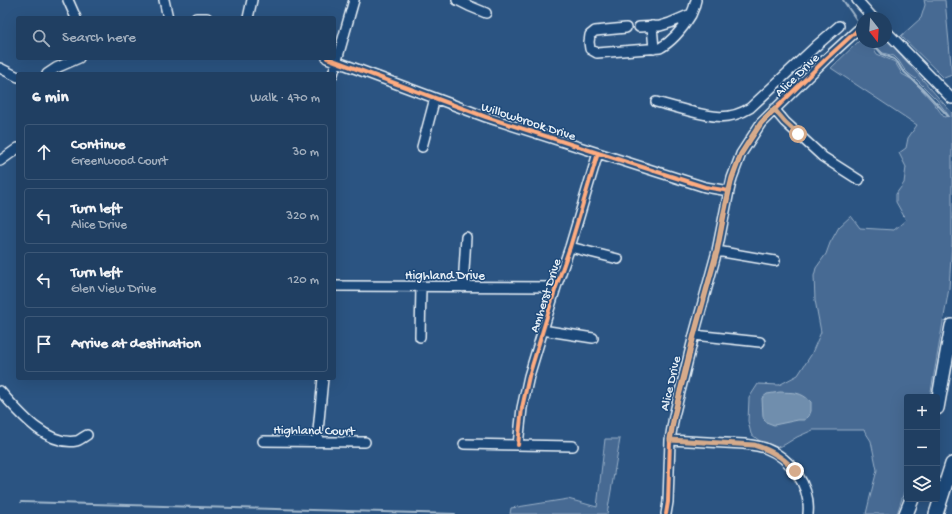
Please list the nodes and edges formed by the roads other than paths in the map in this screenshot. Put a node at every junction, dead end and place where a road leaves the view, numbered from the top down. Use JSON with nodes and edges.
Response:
{"nodes":[{"id":1,"x":68,"y":0,"type":"edge"},
{"id":2,"x":164,"y":0,"type":"edge"},
{"id":3,"x":252,"y":0,"type":"edge"},
{"id":4,"x":354,"y":0,"type":"edge"},
{"id":5,"x":457,"y":0,"type":"edge"},
{"id":6,"x":696,"y":0,"type":"edge"},
{"id":7,"x":856,"y":0,"type":"edge"},
{"id":8,"x":867,"y":12,"type":"edge"},
{"id":9,"x":486,"y":13,"type":"dead end"},
{"id":10,"x":691,"y":14,"type":"junction"},
{"id":11,"x":75,"y":16,"type":"edge"},
{"id":12,"x":168,"y":16,"type":"edge"},
{"id":13,"x":248,"y":16,"type":"edge"},
{"id":14,"x":652,"y":26,"type":"junction"},
{"id":15,"x":839,"y":26,"type":"dead end"},
{"id":16,"x":639,"y":27,"type":"dead end"},
{"id":17,"x":626,"y":28,"type":"dead end"},
{"id":18,"x":856,"y":31,"type":"edge"},
{"id":19,"x":892,"y":37,"type":"edge"},
{"id":20,"x":816,"y":46,"type":"junction"},
{"id":21,"x":336,"y":47,"type":"edge"},
{"id":22,"x":654,"y":49,"type":"junction"},
{"id":23,"x":827,"y":58,"type":"junction"},
{"id":24,"x":74,"y":60,"type":"edge"},
{"id":25,"x":331,"y":60,"type":"edge"},
{"id":26,"x":0,"y":68,"type":"edge"},
{"id":27,"x":50,"y":72,"type":"edge"},
{"id":28,"x":333,"y":72,"type":"edge"},
{"id":29,"x":16,"y":76,"type":"edge"},
{"id":30,"x":435,"y":98,"type":"junction"},
{"id":31,"x":952,"y":99,"type":"edge"},
{"id":32,"x":656,"y":102,"type":"dead end"},
{"id":33,"x":774,"y":109,"type":"junction"},
{"id":34,"x":422,"y":147,"type":"dead end"},
{"id":35,"x":16,"y":149,"type":"edge"},
{"id":36,"x":598,"y":153,"type":"junction"},
{"id":37,"x":0,"y":161,"type":"edge"},
{"id":38,"x":859,"y":180,"type":"dead end"},
{"id":39,"x":729,"y":191,"type":"junction"},
{"id":40,"x":466,"y":237,"type":"dead end"},
{"id":41,"x":570,"y":247,"type":"junction"},
{"id":42,"x":717,"y":251,"type":"junction"},
{"id":43,"x":618,"y":259,"type":"dead end"},
{"id":44,"x":774,"y":261,"type":"dead end"},
{"id":45,"x":336,"y":286,"type":"edge"},
{"id":46,"x":421,"y":287,"type":"junction"},
{"id":47,"x":463,"y":287,"type":"junction"},
{"id":48,"x":556,"y":287,"type":"junction"},
{"id":49,"x":952,"y":326,"type":"edge"},
{"id":50,"x":542,"y":330,"type":"junction"},
{"id":51,"x":694,"y":335,"type":"junction"},
{"id":52,"x":420,"y":337,"type":"dead end"},
{"id":53,"x":593,"y":338,"type":"dead end"},
{"id":54,"x":760,"y":342,"type":"dead end"},
{"id":55,"x":323,"y":380,"type":"edge"},
{"id":56,"x":0,"y":391,"type":"edge"},
{"id":57,"x":940,"y":394,"type":"edge"},
{"id":58,"x":86,"y":435,"type":"dead end"},
{"id":59,"x":670,"y":440,"type":"junction"},
{"id":60,"x":263,"y":441,"type":"dead end"},
{"id":61,"x":317,"y":442,"type":"junction"},
{"id":62,"x":365,"y":442,"type":"dead end"},
{"id":63,"x":464,"y":444,"type":"dead end"},
{"id":64,"x":518,"y":445,"type":"junction"},
{"id":65,"x":573,"y":446,"type":"dead end"},
{"id":66,"x":952,"y":464,"type":"edge"},
{"id":67,"x":911,"y":502,"type":"edge"},
{"id":68,"x":666,"y":514,"type":"edge"},
{"id":69,"x":808,"y":514,"type":"edge"},
{"id":70,"x":906,"y":514,"type":"edge"},
{"id":71,"x":936,"y":514,"type":"edge"}],
"edges":[{"from":1,"to":11,"type":"street"},
{"from":2,"to":12,"type":"street"},
{"from":3,"to":13,"type":"street"},
{"from":4,"to":21,"type":"street"},
{"from":5,"to":9,"type":"street"},
{"from":6,"to":10,"type":"street"},
{"from":7,"to":8,"type":"street"},
{"from":10,"to":14,"type":"street"},
{"from":10,"to":22,"type":"street"},
{"from":14,"to":16,"type":"street"},
{"from":14,"to":22,"type":"street"},
{"from":15,"to":20,"type":"street"},
{"from":17,"to":22,"type":"street"},
{"from":18,"to":23,"type":"street","name":"Alice Drive"},
{"from":19,"to":31,"type":"street"},
{"from":20,"to":23,"type":"street"},
{"from":20,"to":32,"type":"street"},
{"from":23,"to":33,"type":"street","name":"Alice Drive"},
{"from":24,"to":27,"type":"street"},
{"from":25,"to":28,"type":"street"},
{"from":25,"to":30,"type":"street","name":"Willowbrook Drive"},
{"from":26,"to":29,"type":"street"},
{"from":30,"to":34,"type":"street"},
{"from":30,"to":36,"type":"street","name":"Willowbrook Drive"},
{"from":33,"to":38,"type":"street"},
{"from":33,"to":39,"type":"street","name":"Alice Drive"},
{"from":35,"to":37,"type":"street"},
{"from":36,"to":39,"type":"street","name":"Willowbrook Drive"},
{"from":36,"to":41,"type":"street","name":"Amherst Drive"},
{"from":39,"to":42,"type":"street","name":"Alice Drive"},
{"from":40,"to":47,"type":"street"},
{"from":41,"to":43,"type":"street"},
{"from":41,"to":48,"type":"street","name":"Amherst Drive"},
{"from":42,"to":44,"type":"street"},
{"from":42,"to":51,"type":"street","name":"Alice Drive"},
{"from":45,"to":46,"type":"street","name":"Highland Drive"},
{"from":46,"to":47,"type":"street","name":"Highland Drive"},
{"from":46,"to":52,"type":"street"},
{"from":47,"to":48,"type":"street","name":"Highland Drive"},
{"from":48,"to":50,"type":"street","name":"Amherst Drive"},
{"from":49,"to":57,"type":"highway"},
{"from":50,"to":53,"type":"street"},
{"from":50,"to":64,"type":"street","name":"Amherst Drive"},
{"from":51,"to":54,"type":"street"},
{"from":51,"to":59,"type":"street","name":"Alice Drive"},
{"from":55,"to":61,"type":"street"},
{"from":56,"to":58,"type":"street"},
{"from":59,"to":68,"type":"street","name":"Alice Drive"},
{"from":59,"to":69,"type":"street"},
{"from":60,"to":61,"type":"street","name":"Highland Court"},
{"from":61,"to":62,"type":"street","name":"Highland Court"},
{"from":63,"to":64,"type":"street"},
{"from":64,"to":65,"type":"street"},
{"from":66,"to":71,"type":"highway"},
{"from":67,"to":70,"type":"highway"}]}
